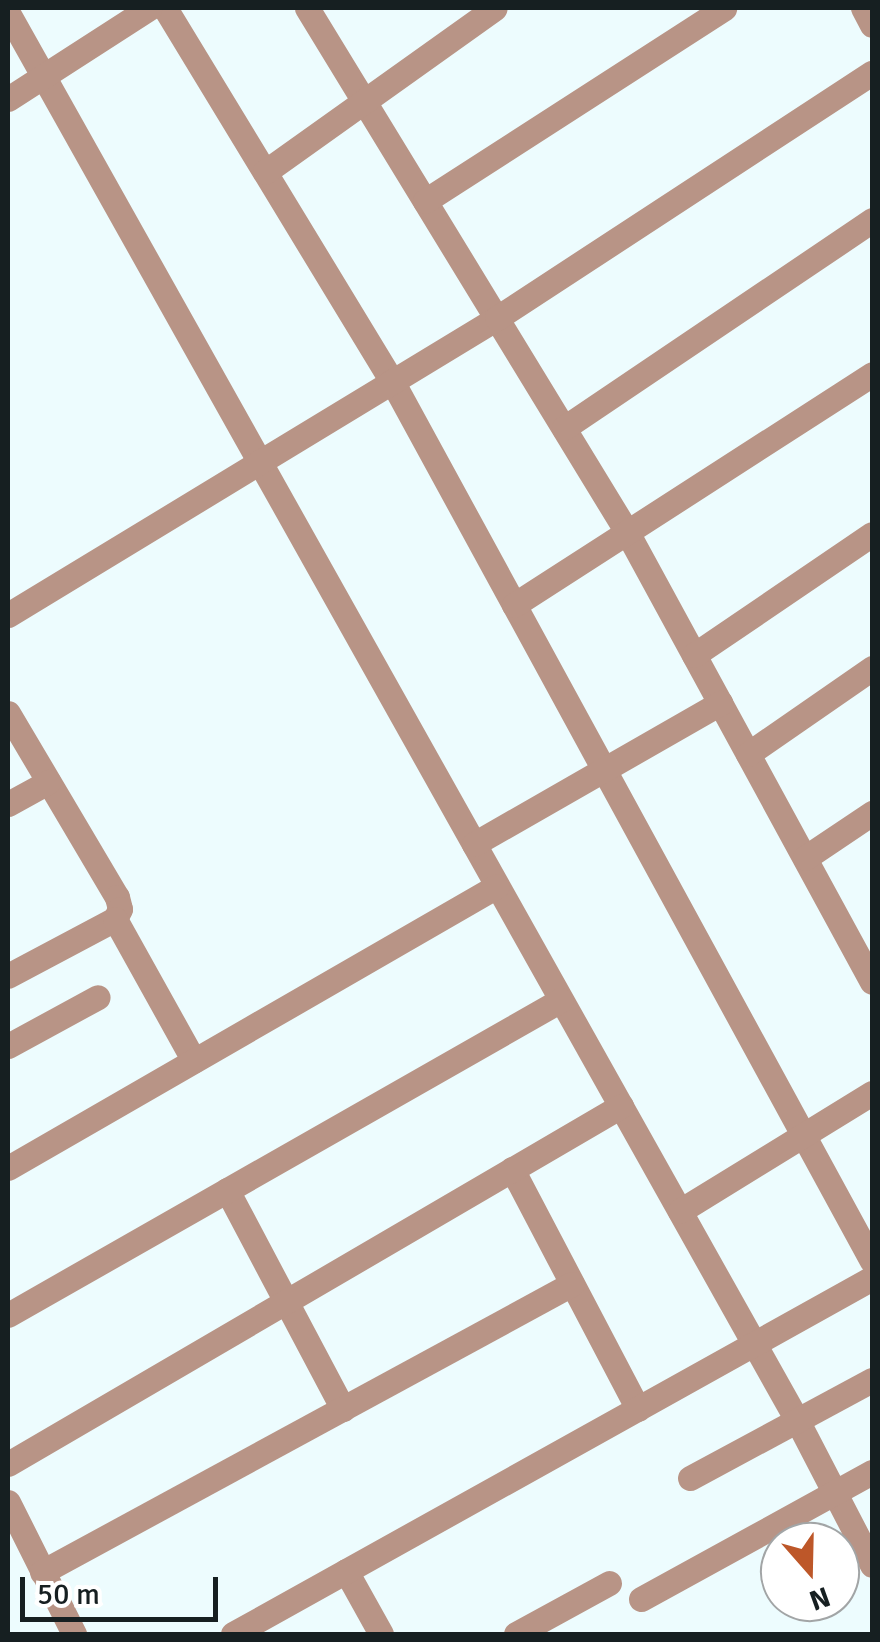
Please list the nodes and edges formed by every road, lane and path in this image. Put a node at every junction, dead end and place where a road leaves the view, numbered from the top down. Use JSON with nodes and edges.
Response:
{"nodes":[{"id":1,"x":149,"y":8,"type":"edge"},
{"id":2,"x":165,"y":8,"type":"edge"},
{"id":3,"x":307,"y":8,"type":"edge"},
{"id":4,"x":496,"y":8,"type":"edge"},
{"id":5,"x":724,"y":8,"type":"edge"},
{"id":6,"x":862,"y":8,"type":"edge"},
{"id":7,"x":8,"y":13,"type":"edge"},
{"id":8,"x":872,"y":25,"type":"edge"},
{"id":9,"x":872,"y":72,"type":"edge"},
{"id":10,"x":44,"y":77,"type":"junction"},
{"id":11,"x":363,"y":98,"type":"junction"},
{"id":12,"x":8,"y":99,"type":"edge"},
{"id":13,"x":265,"y":172,"type":"junction"},
{"id":14,"x":426,"y":201,"type":"junction"},
{"id":15,"x":872,"y":220,"type":"edge"},
{"id":16,"x":497,"y":318,"type":"junction"},
{"id":17,"x":872,"y":374,"type":"edge"},
{"id":18,"x":392,"y":382,"type":"junction"},
{"id":19,"x":564,"y":428,"type":"junction"},
{"id":20,"x":259,"y":461,"type":"junction"},
{"id":21,"x":627,"y":532,"type":"junction"},
{"id":22,"x":872,"y":534,"type":"edge"},
{"id":23,"x":514,"y":605,"type":"junction"},
{"id":24,"x":8,"y":615,"type":"edge"},
{"id":25,"x":694,"y":655,"type":"junction"},
{"id":26,"x":872,"y":668,"type":"edge"},
{"id":27,"x":720,"y":703,"type":"junction"},
{"id":28,"x":8,"y":713,"type":"edge"},
{"id":29,"x":748,"y":754,"type":"junction"},
{"id":30,"x":605,"y":772,"type":"junction"},
{"id":31,"x":48,"y":782,"type":"junction"},
{"id":32,"x":8,"y":804,"type":"edge"},
{"id":33,"x":872,"y":813,"type":"edge"},
{"id":34,"x":474,"y":844,"type":"junction"},
{"id":35,"x":805,"y":858,"type":"junction"},
{"id":36,"x":497,"y":886,"type":"junction"},
{"id":37,"x":115,"y":919,"type":"junction"},
{"id":38,"x":870,"y":972,"type":"edge"},
{"id":39,"x":8,"y":976,"type":"edge"},
{"id":40,"x":98,"y":997,"type":"dead end"},
{"id":41,"x":562,"y":1000,"type":"junction"},
{"id":42,"x":8,"y":1046,"type":"edge"},
{"id":43,"x":194,"y":1060,"type":"junction"},
{"id":44,"x":872,"y":1094,"type":"edge"},
{"id":45,"x":621,"y":1106,"type":"junction"},
{"id":46,"x":804,"y":1136,"type":"junction"},
{"id":47,"x":8,"y":1168,"type":"edge"},
{"id":48,"x":512,"y":1169,"type":"junction"},
{"id":49,"x":227,"y":1190,"type":"junction"},
{"id":50,"x":680,"y":1211,"type":"junction"},
{"id":51,"x":872,"y":1261,"type":"edge"},
{"id":52,"x":872,"y":1278,"type":"edge"},
{"id":53,"x":572,"y":1284,"type":"junction"},
{"id":54,"x":284,"y":1301,"type":"junction"},
{"id":55,"x":8,"y":1314,"type":"edge"},
{"id":56,"x":755,"y":1345,"type":"junction"},
{"id":57,"x":872,"y":1380,"type":"edge"},
{"id":58,"x":343,"y":1409,"type":"junction"},
{"id":59,"x":638,"y":1409,"type":"junction"},
{"id":60,"x":798,"y":1422,"type":"junction"},
{"id":61,"x":8,"y":1464,"type":"edge"},
{"id":62,"x":872,"y":1472,"type":"edge"},
{"id":63,"x":690,"y":1478,"type":"dead end"},
{"id":64,"x":835,"y":1493,"type":"junction"},
{"id":65,"x":8,"y":1502,"type":"edge"},
{"id":66,"x":871,"y":1561,"type":"edge"},
{"id":67,"x":42,"y":1572,"type":"junction"},
{"id":68,"x":346,"y":1572,"type":"junction"},
{"id":69,"x":609,"y":1584,"type":"dead end"},
{"id":70,"x":641,"y":1599,"type":"dead end"},
{"id":71,"x":74,"y":1634,"type":"edge"},
{"id":72,"x":233,"y":1634,"type":"edge"},
{"id":73,"x":381,"y":1634,"type":"edge"},
{"id":74,"x":516,"y":1634,"type":"edge"}],
"edges":[{"from":1,"to":10,"type":"street"},
{"from":2,"to":13,"type":"street"},
{"from":3,"to":11,"type":"street"},
{"from":4,"to":11,"type":"street"},
{"from":5,"to":14,"type":"street"},
{"from":6,"to":8,"type":"street"},
{"from":7,"to":10,"type":"street"},
{"from":9,"to":16,"type":"street"},
{"from":10,"to":12,"type":"street"},
{"from":10,"to":20,"type":"street"},
{"from":11,"to":13,"type":"street"},
{"from":11,"to":14,"type":"street"},
{"from":13,"to":18,"type":"street"},
{"from":14,"to":16,"type":"street"},
{"from":15,"to":19,"type":"street"},
{"from":16,"to":18,"type":"street"},
{"from":16,"to":19,"type":"street"},
{"from":17,"to":21,"type":"street"},
{"from":18,"to":20,"type":"street"},
{"from":18,"to":23,"type":"street"},
{"from":19,"to":21,"type":"street"},
{"from":20,"to":24,"type":"street"},
{"from":20,"to":34,"type":"street"},
{"from":21,"to":23,"type":"street"},
{"from":21,"to":25,"type":"street"},
{"from":22,"to":25,"type":"street"},
{"from":23,"to":30,"type":"street"},
{"from":25,"to":27,"type":"street"},
{"from":26,"to":29,"type":"street"},
{"from":27,"to":29,"type":"street"},
{"from":27,"to":30,"type":"street"},
{"from":28,"to":31,"type":"street"},
{"from":29,"to":35,"type":"street"},
{"from":30,"to":34,"type":"street"},
{"from":30,"to":46,"type":"street"},
{"from":31,"to":32,"type":"street"},
{"from":31,"to":37,"type":"street"},
{"from":33,"to":35,"type":"street"},
{"from":34,"to":36,"type":"street"},
{"from":35,"to":38,"type":"street"},
{"from":36,"to":41,"type":"street"},
{"from":36,"to":43,"type":"street"},
{"from":37,"to":39,"type":"street"},
{"from":37,"to":43,"type":"street"},
{"from":40,"to":42,"type":"street"},
{"from":41,"to":45,"type":"street"},
{"from":41,"to":49,"type":"street"},
{"from":43,"to":47,"type":"street"},
{"from":44,"to":46,"type":"street"},
{"from":45,"to":48,"type":"street"},
{"from":45,"to":50,"type":"street"},
{"from":46,"to":50,"type":"street"},
{"from":46,"to":51,"type":"street"},
{"from":48,"to":53,"type":"street"},
{"from":48,"to":54,"type":"street"},
{"from":49,"to":54,"type":"street"},
{"from":49,"to":55,"type":"street"},
{"from":50,"to":56,"type":"street"},
{"from":52,"to":56,"type":"street"},
{"from":53,"to":58,"type":"street"},
{"from":53,"to":59,"type":"street"},
{"from":54,"to":58,"type":"street"},
{"from":54,"to":61,"type":"street"},
{"from":56,"to":59,"type":"street"},
{"from":56,"to":60,"type":"street"},
{"from":57,"to":60,"type":"street"},
{"from":58,"to":67,"type":"street"},
{"from":59,"to":68,"type":"street"},
{"from":60,"to":63,"type":"street"},
{"from":60,"to":64,"type":"street"},
{"from":62,"to":64,"type":"street"},
{"from":64,"to":66,"type":"street"},
{"from":64,"to":70,"type":"street"},
{"from":65,"to":67,"type":"street"},
{"from":67,"to":71,"type":"street"},
{"from":68,"to":72,"type":"street"},
{"from":68,"to":73,"type":"street"},
{"from":69,"to":74,"type":"street"}]}
